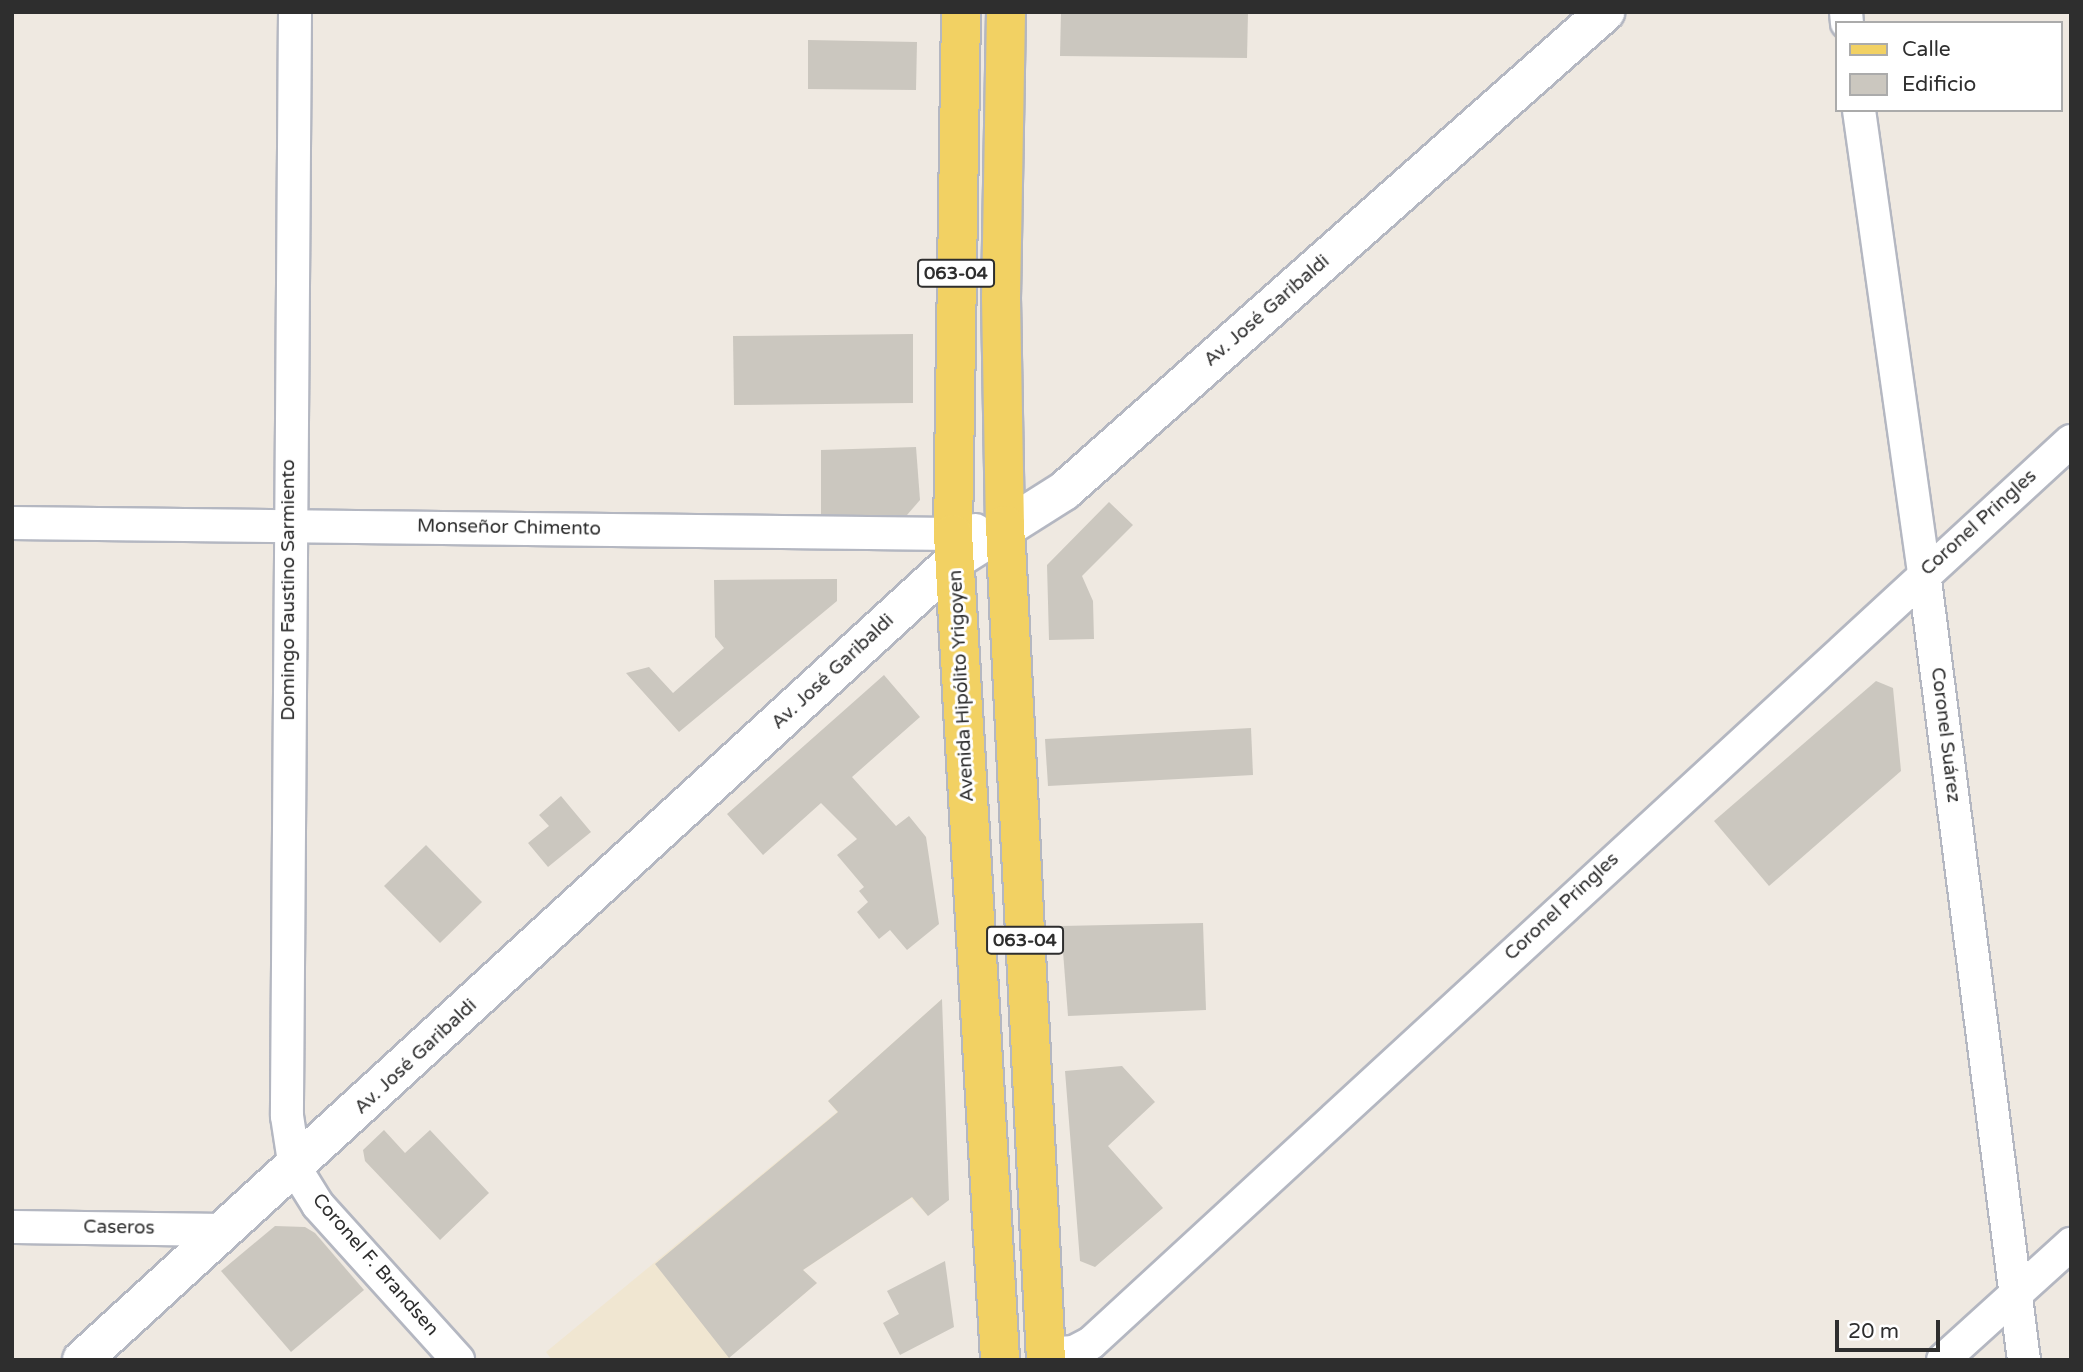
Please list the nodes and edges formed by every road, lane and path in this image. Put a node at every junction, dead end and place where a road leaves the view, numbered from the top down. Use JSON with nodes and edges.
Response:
{"nodes":[{"id":1,"x":295,"y":12,"type":"edge"},
{"id":2,"x":961,"y":12,"type":"edge"},
{"id":3,"x":1006,"y":12,"type":"edge"},
{"id":4,"x":1605,"y":12,"type":"edge"},
{"id":5,"x":1859,"y":112,"type":"edge"},
{"id":6,"x":2071,"y":441,"type":"edge"},
{"id":7,"x":12,"y":523,"type":"edge"},
{"id":8,"x":288,"y":524,"type":"junction"},
{"id":9,"x":1005,"y":525,"type":"junction"},
{"id":10,"x":954,"y":547,"type":"junction"},
{"id":11,"x":1924,"y":572,"type":"junction"},
{"id":12,"x":295,"y":1168,"type":"junction"},
{"id":13,"x":12,"y":1227,"type":"edge"},
{"id":14,"x":226,"y":1230,"type":"junction"},
{"id":15,"x":2071,"y":1244,"type":"edge"},
{"id":16,"x":2018,"y":1292,"type":"junction"},
{"id":17,"x":1045,"y":1357,"type":"edge"},
{"id":18,"x":82,"y":1360,"type":"edge"},
{"id":19,"x":458,"y":1360,"type":"edge"},
{"id":20,"x":1000,"y":1360,"type":"edge"},
{"id":21,"x":1943,"y":1360,"type":"edge"},
{"id":22,"x":2024,"y":1360,"type":"edge"}],
"edges":[{"from":1,"to":8,"type":"street","name":"Domingo Faustino Sarmiento"},
{"from":2,"to":10,"type":"main road","name":"Avenida Hipólito Yrigoyen","number":"063-04"},
{"from":3,"to":9,"type":"main road","number":"063-04"},
{"from":4,"to":9,"type":"main road","name":"Av. José Garibaldi"},
{"from":5,"to":11,"type":"street","name":"Coronel Suárez"},
{"from":6,"to":11,"type":"street","name":"Coronel Pringles"},
{"from":7,"to":8,"type":"street","name":"Monseñor Chimento"},
{"from":8,"to":10,"type":"street","name":"Monseñor Chimento"},
{"from":8,"to":12,"type":"street","name":"Domingo Faustino Sarmiento"},
{"from":9,"to":10,"type":"main road","name":"Av. José Garibaldi"},
{"from":9,"to":17,"type":"main road","number":"063-04"},
{"from":10,"to":12,"type":"main road","name":"Av. José Garibaldi"},
{"from":10,"to":20,"type":"main road","name":"Avenida Hipólito Yrigoyen","number":"063-04"},
{"from":11,"to":16,"type":"street","name":"Coronel Suárez"},
{"from":11,"to":17,"type":"street","name":"Coronel Pringles"},
{"from":12,"to":14,"type":"main road","name":"Av. José Garibaldi"},
{"from":12,"to":19,"type":"street","name":"Coronel F. Brandsen"},
{"from":13,"to":14,"type":"street","name":"Caseros"},
{"from":14,"to":18,"type":"main road","name":"Av. José Garibaldi"},
{"from":15,"to":16,"type":"street"},
{"from":16,"to":21,"type":"street"},
{"from":16,"to":22,"type":"street","name":"Coronel Suárez"}]}
